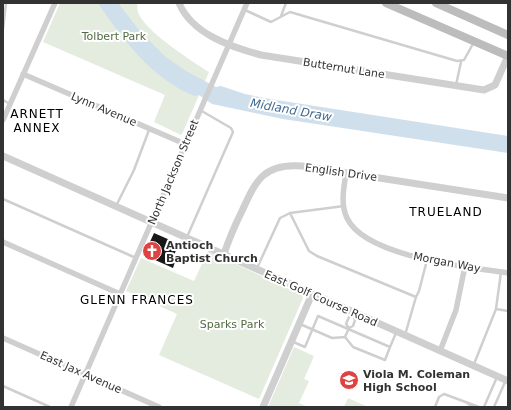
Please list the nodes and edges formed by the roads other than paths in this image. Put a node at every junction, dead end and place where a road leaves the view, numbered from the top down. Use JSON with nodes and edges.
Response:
{"nodes":[{"id":1,"x":6,"y":3,"type":"edge"},
{"id":2,"x":55,"y":3,"type":"edge"},
{"id":3,"x":179,"y":3,"type":"edge"},
{"id":4,"x":247,"y":3,"type":"edge"},
{"id":5,"x":286,"y":3,"type":"edge"},
{"id":6,"x":386,"y":3,"type":"edge"},
{"id":7,"x":436,"y":3,"type":"edge"},
{"id":8,"x":244,"y":10,"type":"junction"},
{"id":9,"x":281,"y":16,"type":"junction"},
{"id":10,"x":3,"y":29,"type":"edge"},
{"id":11,"x":508,"y":35,"type":"edge"},
{"id":12,"x":474,"y":42,"type":"junction"},
{"id":13,"x":229,"y":44,"type":"junction"},
{"id":14,"x":508,"y":56,"type":"edge"},
{"id":15,"x":461,"y":62,"type":"junction"},
{"id":16,"x":23,"y":74,"type":"junction"},
{"id":17,"x":456,"y":85,"type":"junction"},
{"id":18,"x":3,"y":100,"type":"edge"},
{"id":19,"x":10,"y":104,"type":"junction"},
{"id":20,"x":200,"y":110,"type":"junction"},
{"id":21,"x":3,"y":120,"type":"edge"},
{"id":22,"x":150,"y":129,"type":"junction"},
{"id":23,"x":185,"y":144,"type":"junction"},
{"id":24,"x":3,"y":156,"type":"edge"},
{"id":25,"x":346,"y":173,"type":"junction"},
{"id":26,"x":508,"y":198,"type":"edge"},
{"id":27,"x":3,"y":199,"type":"edge"},
{"id":28,"x":116,"y":206,"type":"junction"},
{"id":29,"x":344,"y":206,"type":"junction"},
{"id":30,"x":290,"y":212,"type":"junction"},
{"id":31,"x":151,"y":222,"type":"junction"},
{"id":32,"x":187,"y":238,"type":"junction"},
{"id":33,"x":3,"y":242,"type":"edge"},
{"id":34,"x":224,"y":254,"type":"junction"},
{"id":35,"x":136,"y":258,"type":"junction"},
{"id":36,"x":427,"y":260,"type":"junction"},
{"id":37,"x":465,"y":266,"type":"junction"},
{"id":38,"x":256,"y":269,"type":"junction"},
{"id":39,"x":502,"y":272,"type":"junction"},
{"id":40,"x":508,"y":273,"type":"edge"},
{"id":41,"x":120,"y":294,"type":"junction"},
{"id":42,"x":312,"y":294,"type":"junction"},
{"id":43,"x":416,"y":297,"type":"junction"},
{"id":44,"x":496,"y":309,"type":"junction"},
{"id":45,"x":508,"y":311,"type":"edge"},
{"id":46,"x":353,"y":314,"type":"junction"},
{"id":47,"x":299,"y":323,"type":"junction"},
{"id":48,"x":349,"y":328,"type":"junction"},
{"id":49,"x":312,"y":329,"type":"junction"},
{"id":50,"x":397,"y":332,"type":"junction"},
{"id":51,"x":405,"y":335,"type":"junction"},
{"id":52,"x":345,"y":337,"type":"junction"},
{"id":53,"x":3,"y":338,"type":"edge"},
{"id":54,"x":291,"y":341,"type":"junction"},
{"id":55,"x":390,"y":347,"type":"junction"},
{"id":56,"x":440,"y":351,"type":"junction"},
{"id":57,"x":473,"y":365,"type":"junction"},
{"id":58,"x":85,"y":374,"type":"junction"},
{"id":59,"x":497,"y":376,"type":"junction"},
{"id":60,"x":507,"y":379,"type":"edge"},
{"id":61,"x":3,"y":386,"type":"edge"},
{"id":62,"x":467,"y":402,"type":"junction"},
{"id":63,"x":50,"y":407,"type":"edge"},
{"id":64,"x":71,"y":407,"type":"edge"},
{"id":65,"x":159,"y":407,"type":"edge"},
{"id":66,"x":263,"y":407,"type":"edge"},
{"id":67,"x":435,"y":407,"type":"edge"},
{"id":68,"x":473,"y":407,"type":"edge"},
{"id":69,"x":479,"y":407,"type":"edge"},
{"id":70,"x":484,"y":407,"type":"edge"},
{"id":71,"x":494,"y":407,"type":"edge"}],
"edges":[{"from":1,"to":10,"type":"lane"},
{"from":2,"to":16,"type":"street"},
{"from":3,"to":13,"type":"street","name":"Butternut Lane"},
{"from":4,"to":8,"type":"street","name":"North Jackson Street"},
{"from":5,"to":9,"type":"lane"},
{"from":6,"to":12,"type":"main road"},
{"from":7,"to":11,"type":"main road"},
{"from":8,"to":9,"type":"lane"},
{"from":8,"to":13,"type":"street","name":"North Jackson Street"},
{"from":9,"to":15,"type":"lane"},
{"from":12,"to":14,"type":"main road"},
{"from":12,"to":15,"type":"lane"},
{"from":13,"to":17,"type":"street","name":"Butternut Lane"},
{"from":13,"to":20,"type":"street","name":"North Jackson Street"},
{"from":14,"to":17,"type":"street","name":"Butternut Lane"},
{"from":15,"to":17,"type":"lane"},
{"from":16,"to":19,"type":"street"},
{"from":16,"to":22,"type":"street","name":"Lynn Avenue"},
{"from":18,"to":19,"type":"lane"},
{"from":19,"to":21,"type":"street"},
{"from":20,"to":23,"type":"street","name":"North Jackson Street"},
{"from":20,"to":32,"type":"lane"},
{"from":22,"to":23,"type":"street","name":"Lynn Avenue"},
{"from":22,"to":28,"type":"lane"},
{"from":23,"to":31,"type":"street","name":"North Jackson Street"},
{"from":24,"to":28,"type":"street","name":"East Golf Course Road"},
{"from":25,"to":26,"type":"street","name":"English Drive"},
{"from":25,"to":29,"type":"street","name":"Morgan Way"},
{"from":25,"to":34,"type":"street","name":"English Drive"},
{"from":27,"to":35,"type":"lane"},
{"from":28,"to":31,"type":"street","name":"East Golf Course Road"},
{"from":29,"to":30,"type":"lane"},
{"from":29,"to":36,"type":"street","name":"Morgan Way"},
{"from":30,"to":38,"type":"lane"},
{"from":30,"to":43,"type":"lane"},
{"from":31,"to":32,"type":"street","name":"East Golf Course Road"},
{"from":31,"to":35,"type":"street","name":"North Jackson Street"},
{"from":32,"to":34,"type":"street","name":"East Golf Course Road"},
{"from":33,"to":41,"type":"street"},
{"from":34,"to":38,"type":"street","name":"East Golf Course Road"},
{"from":35,"to":41,"type":"street","name":"North Jackson Street"},
{"from":36,"to":37,"type":"street","name":"Morgan Way"},
{"from":36,"to":43,"type":"lane"},
{"from":37,"to":39,"type":"street","name":"Morgan Way"},
{"from":37,"to":56,"type":"street"},
{"from":38,"to":42,"type":"street","name":"East Golf Course Road"},
{"from":39,"to":40,"type":"street","name":"Morgan Way"},
{"from":39,"to":44,"type":"lane"},
{"from":41,"to":58,"type":"street","name":"North Jackson Street"},
{"from":42,"to":46,"type":"street","name":"East Golf Course Road"},
{"from":42,"to":47,"type":"street"},
{"from":43,"to":51,"type":"lane"},
{"from":44,"to":45,"type":"lane"},
{"from":44,"to":57,"type":"lane"},
{"from":46,"to":48,"type":"lane"},
{"from":46,"to":50,"type":"street","name":"East Golf Course Road"},
{"from":47,"to":49,"type":"lane"},
{"from":47,"to":54,"type":"street"},
{"from":48,"to":49,"type":"lane"},
{"from":48,"to":52,"type":"lane"},
{"from":48,"to":55,"type":"lane"},
{"from":49,"to":52,"type":"lane"},
{"from":49,"to":54,"type":"lane"},
{"from":50,"to":51,"type":"street","name":"East Golf Course Road"},
{"from":50,"to":55,"type":"lane"},
{"from":51,"to":56,"type":"street","name":"East Golf Course Road"},
{"from":52,"to":55,"type":"lane"},
{"from":53,"to":58,"type":"street","name":"East Jax Avenue"},
{"from":54,"to":66,"type":"street"},
{"from":56,"to":57,"type":"street","name":"East Golf Course Road"},
{"from":57,"to":59,"type":"street","name":"East Golf Course Road"},
{"from":58,"to":64,"type":"street","name":"North Jackson Street"},
{"from":58,"to":65,"type":"street","name":"East Jax Avenue"},
{"from":59,"to":60,"type":"street","name":"East Golf Course Road"},
{"from":59,"to":70,"type":"lane"},
{"from":60,"to":71,"type":"lane"},
{"from":61,"to":63,"type":"lane"},
{"from":62,"to":67,"type":"lane"},
{"from":62,"to":68,"type":"lane"},
{"from":62,"to":69,"type":"lane"}]}
